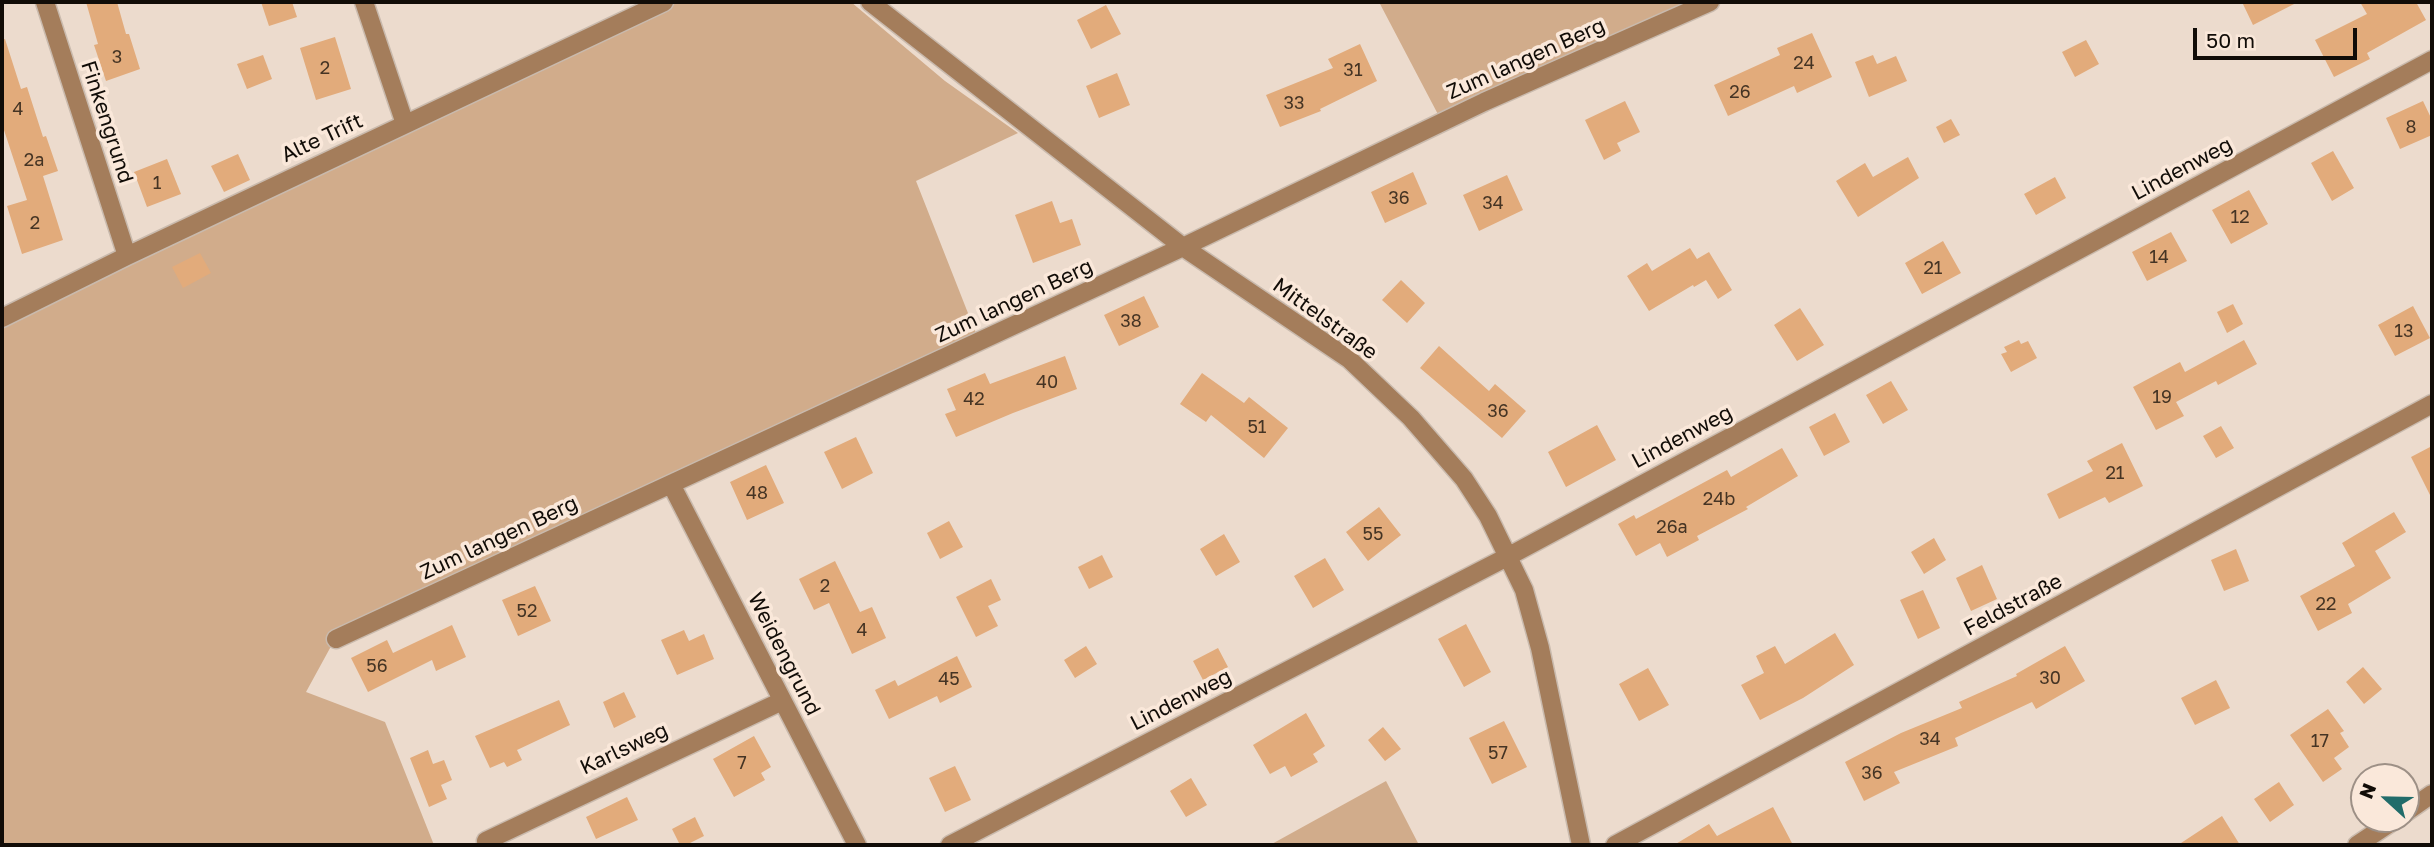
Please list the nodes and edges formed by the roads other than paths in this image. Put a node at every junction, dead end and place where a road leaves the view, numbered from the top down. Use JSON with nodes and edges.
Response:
{"nodes":[{"id":1,"x":45,"y":2,"type":"edge"},
{"id":2,"x":364,"y":2,"type":"edge"},
{"id":3,"x":664,"y":2,"type":"edge"},
{"id":4,"x":870,"y":2,"type":"edge"},
{"id":5,"x":1710,"y":2,"type":"edge"},
{"id":6,"x":2432,"y":60,"type":"edge"},
{"id":7,"x":405,"y":124,"type":"junction"},
{"id":8,"x":1183,"y":247,"type":"junction"},
{"id":9,"x":127,"y":256,"type":"junction"},
{"id":10,"x":2,"y":318,"type":"edge"},
{"id":11,"x":2432,"y":404,"type":"edge"},
{"id":12,"x":671,"y":484,"type":"junction"},
{"id":13,"x":1509,"y":556,"type":"junction"},
{"id":14,"x":335,"y":639,"type":"dead end"},
{"id":15,"x":782,"y":701,"type":"junction"},
{"id":16,"x":2375,"y":833,"type":"edge"},
{"id":17,"x":486,"y":841,"type":"dead end"},
{"id":18,"x":857,"y":845,"type":"edge"},
{"id":19,"x":950,"y":845,"type":"edge"},
{"id":20,"x":1581,"y":845,"type":"edge"},
{"id":21,"x":1615,"y":845,"type":"edge"},
{"id":22,"x":2357,"y":845,"type":"edge"}],
"edges":[{"from":1,"to":9,"type":"street","name":"Finkengrund"},
{"from":2,"to":7,"type":"street"},
{"from":3,"to":7,"type":"street","name":"Alte Trift"},
{"from":4,"to":8,"type":"street","name":"Mittelstraße"},
{"from":5,"to":8,"type":"street","name":"Zum langen Berg"},
{"from":6,"to":13,"type":"street","name":"Lindenweg"},
{"from":7,"to":9,"type":"street","name":"Alte Trift"},
{"from":8,"to":12,"type":"street","name":"Zum langen Berg"},
{"from":8,"to":13,"type":"street","name":"Mittelstraße"},
{"from":9,"to":10,"type":"street","name":"Alte Trift"},
{"from":11,"to":21,"type":"street","name":"Feldstraße"},
{"from":12,"to":14,"type":"street","name":"Zum langen Berg"},
{"from":12,"to":15,"type":"street","name":"Weidengrund"},
{"from":13,"to":19,"type":"street","name":"Lindenweg"},
{"from":13,"to":20,"type":"street","name":"Mittelstraße"},
{"from":15,"to":17,"type":"street","name":"Karlsweg"},
{"from":15,"to":18,"type":"street","name":"Weidengrund"},
{"from":16,"to":22,"type":"street"}]}
